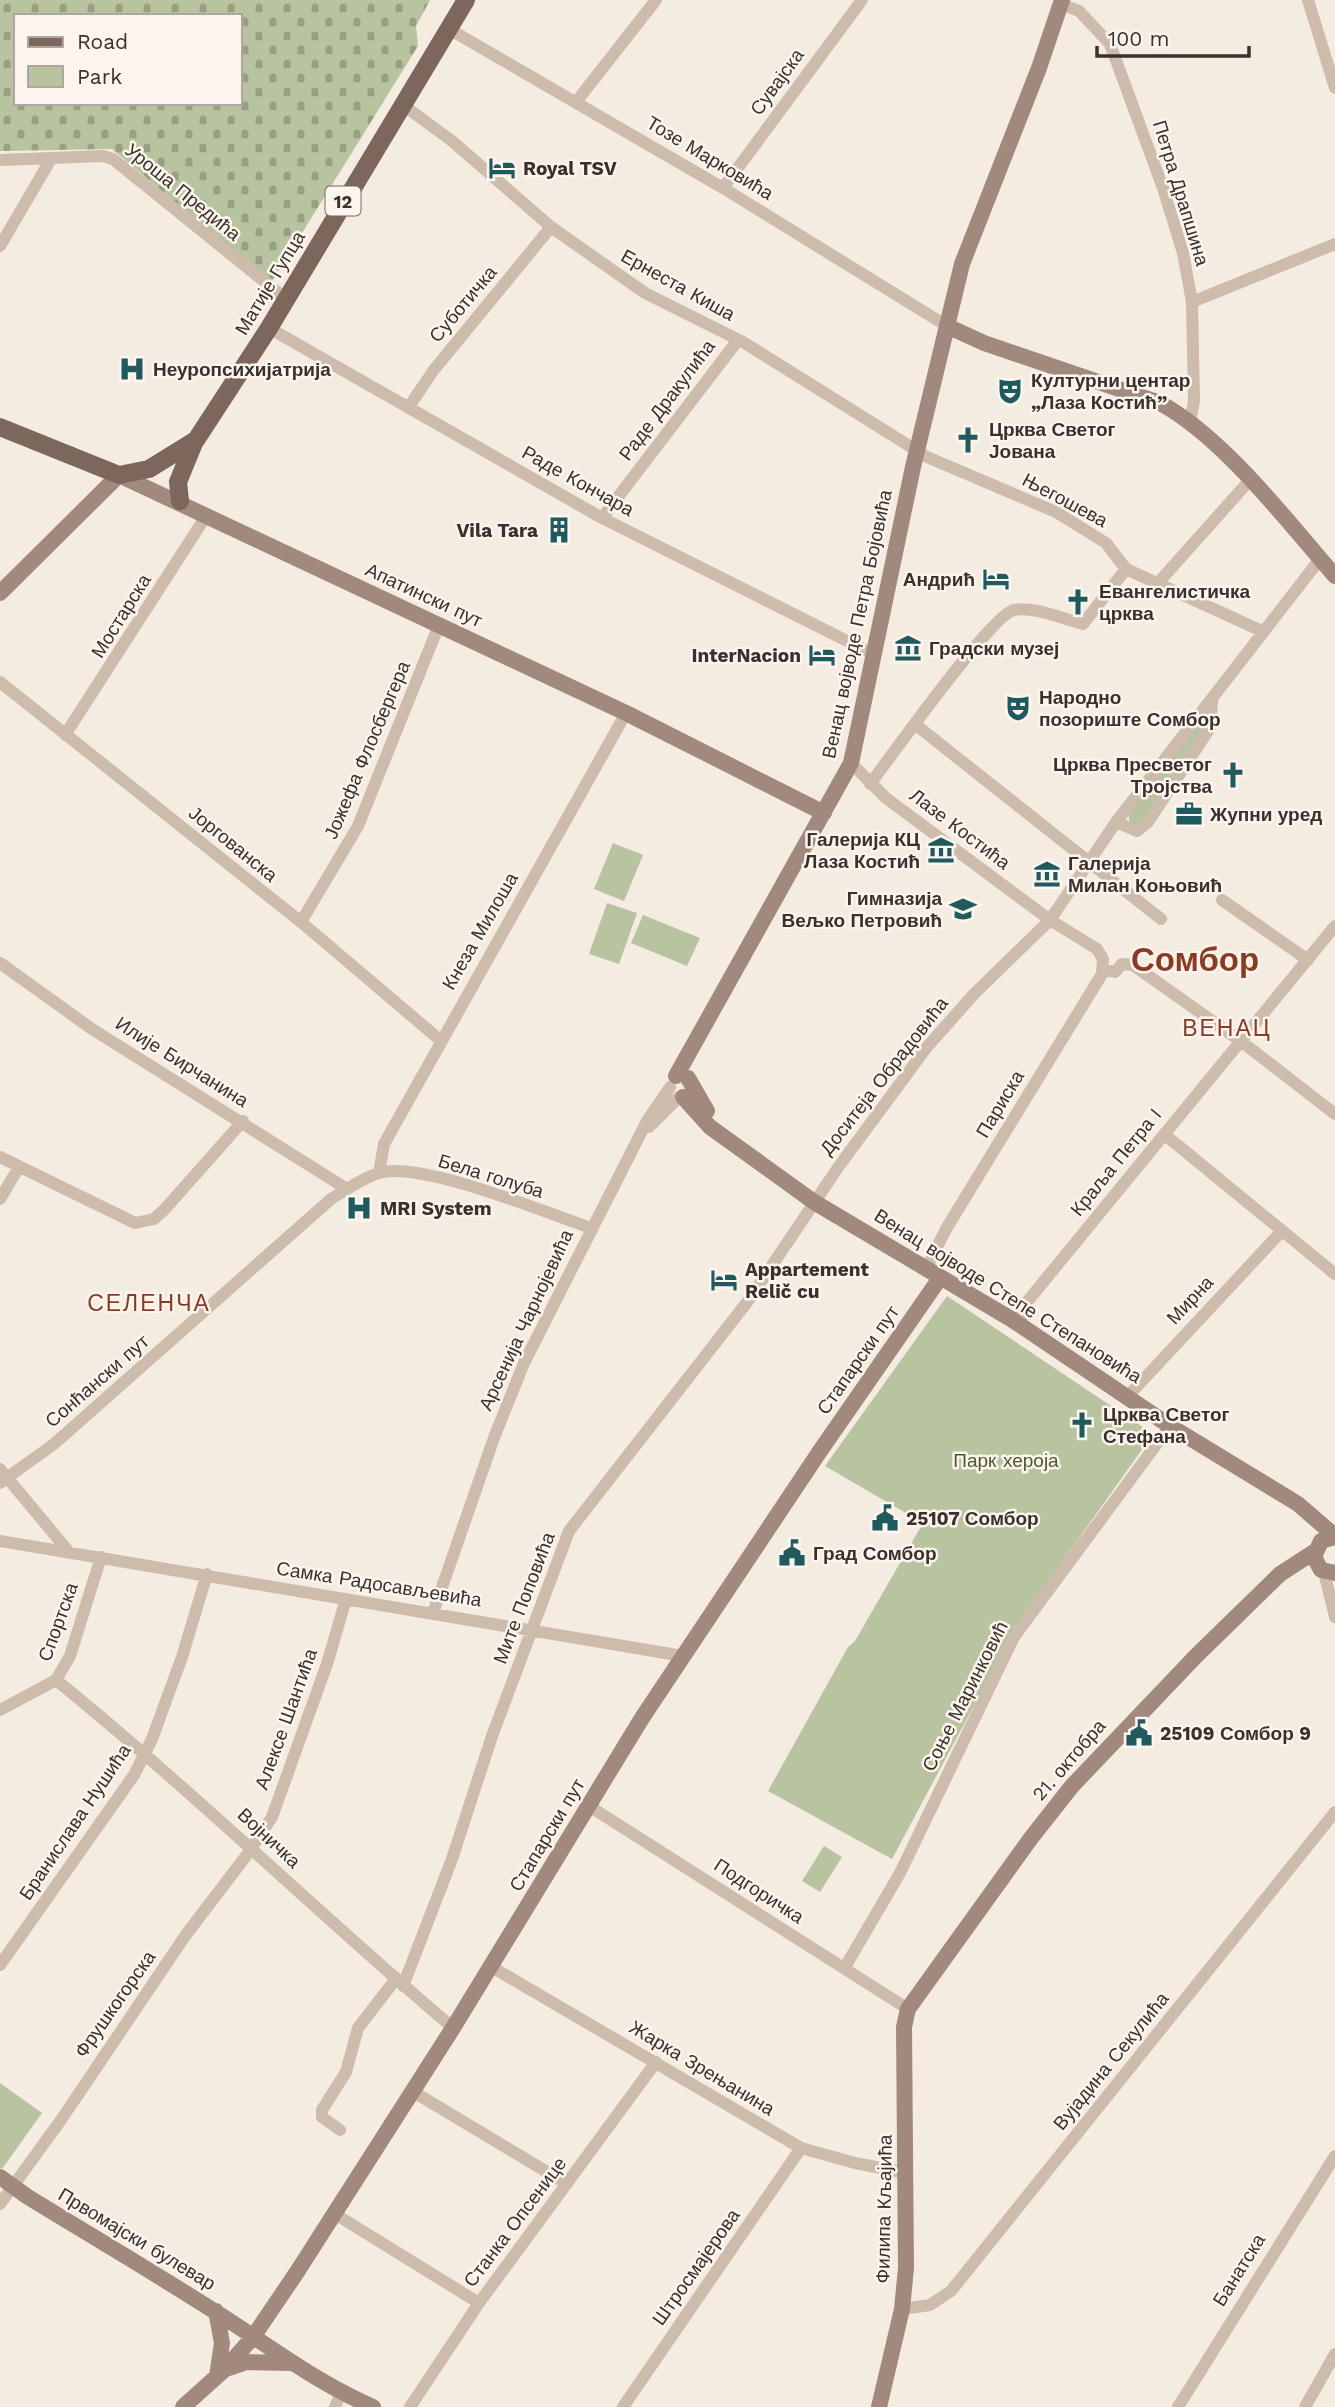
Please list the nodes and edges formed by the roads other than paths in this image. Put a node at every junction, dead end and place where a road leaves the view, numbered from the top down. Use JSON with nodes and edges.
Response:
{"nodes":[{"id":1,"x":466,"y":0,"type":"edge"},
{"id":2,"x":656,"y":0,"type":"edge"},
{"id":3,"x":862,"y":0,"type":"edge"},
{"id":4,"x":1308,"y":0,"type":"edge"},
{"id":5,"x":1061,"y":2,"type":"edge"},
{"id":6,"x":449,"y":29,"type":"junction"},
{"id":7,"x":1335,"y":88,"type":"edge"},
{"id":8,"x":576,"y":102,"type":"junction"},
{"id":9,"x":403,"y":105,"type":"junction"},
{"id":10,"x":51,"y":159,"type":"junction"},
{"id":11,"x":0,"y":160,"type":"edge"},
{"id":12,"x":723,"y":188,"type":"junction"},
{"id":13,"x":551,"y":228,"type":"junction"},
{"id":14,"x":1335,"y":244,"type":"edge"},
{"id":15,"x":0,"y":246,"type":"edge"},
{"id":16,"x":286,"y":299,"type":"junction"},
{"id":17,"x":1192,"y":302,"type":"junction"},
{"id":18,"x":947,"y":326,"type":"junction"},
{"id":19,"x":269,"y":328,"type":"junction"},
{"id":20,"x":738,"y":340,"type":"junction"},
{"id":21,"x":408,"y":408,"type":"junction"},
{"id":22,"x":1190,"y":422,"type":"junction"},
{"id":23,"x":0,"y":427,"type":"edge"},
{"id":24,"x":195,"y":440,"type":"junction"},
{"id":25,"x":918,"y":451,"type":"junction"},
{"id":26,"x":118,"y":475,"type":"junction"},
{"id":27,"x":1250,"y":480,"type":"junction"},
{"id":28,"x":180,"y":501,"type":"junction"},
{"id":29,"x":206,"y":516,"type":"junction"},
{"id":30,"x":602,"y":518,"type":"junction"},
{"id":31,"x":1320,"y":559,"type":"junction"},
{"id":32,"x":1126,"y":569,"type":"junction"},
{"id":33,"x":1335,"y":576,"type":"edge"},
{"id":34,"x":1158,"y":583,"type":"junction"},
{"id":35,"x":0,"y":593,"type":"edge"},
{"id":36,"x":439,"y":625,"type":"junction"},
{"id":37,"x":1262,"y":631,"type":"junction"},
{"id":38,"x":875,"y":655,"type":"junction"},
{"id":39,"x":0,"y":682,"type":"edge"},
{"id":40,"x":1212,"y":701,"type":"junction"},
{"id":41,"x":626,"y":713,"type":"junction"},
{"id":42,"x":916,"y":725,"type":"junction"},
{"id":43,"x":65,"y":735,"type":"junction"},
{"id":44,"x":851,"y":763,"type":"junction"},
{"id":45,"x":870,"y":784,"type":"junction"},
{"id":46,"x":824,"y":813,"type":"junction"},
{"id":47,"x":1116,"y":822,"type":"junction"},
{"id":48,"x":1089,"y":860,"type":"junction"},
{"id":49,"x":1223,"y":900,"type":"dead end"},
{"id":50,"x":1161,"y":919,"type":"dead end"},
{"id":51,"x":1050,"y":920,"type":"junction"},
{"id":52,"x":301,"y":922,"type":"junction"},
{"id":53,"x":1335,"y":926,"type":"edge"},
{"id":54,"x":1308,"y":960,"type":"junction"},
{"id":55,"x":0,"y":963,"type":"edge"},
{"id":56,"x":1103,"y":964,"type":"junction"},
{"id":57,"x":440,"y":1040,"type":"junction"},
{"id":58,"x":1242,"y":1042,"type":"junction"},
{"id":59,"x":682,"y":1087,"type":"junction"},
{"id":60,"x":1335,"y":1114,"type":"edge"},
{"id":61,"x":243,"y":1121,"type":"junction"},
{"id":62,"x":1164,"y":1134,"type":"junction"},
{"id":63,"x":0,"y":1157,"type":"edge"},
{"id":64,"x":19,"y":1167,"type":"junction"},
{"id":65,"x":379,"y":1173,"type":"junction"},
{"id":66,"x":347,"y":1189,"type":"junction"},
{"id":67,"x":0,"y":1199,"type":"edge"},
{"id":68,"x":814,"y":1202,"type":"junction"},
{"id":69,"x":591,"y":1228,"type":"junction"},
{"id":70,"x":1281,"y":1232,"type":"junction"},
{"id":71,"x":926,"y":1269,"type":"junction"},
{"id":72,"x":1335,"y":1273,"type":"edge"},
{"id":73,"x":940,"y":1278,"type":"junction"},
{"id":74,"x":1022,"y":1308,"type":"junction"},
{"id":75,"x":1001,"y":1313,"type":"junction"},
{"id":76,"x":1021,"y":1325,"type":"junction"},
{"id":77,"x":1129,"y":1395,"type":"junction"},
{"id":78,"x":1170,"y":1426,"type":"junction"},
{"id":79,"x":2,"y":1477,"type":"edge"},
{"id":80,"x":1312,"y":1517,"type":"junction"},
{"id":81,"x":1335,"y":1537,"type":"edge"},
{"id":82,"x":0,"y":1541,"type":"edge"},
{"id":83,"x":1315,"y":1550,"type":"junction"},
{"id":84,"x":69,"y":1552,"type":"junction"},
{"id":85,"x":101,"y":1557,"type":"junction"},
{"id":86,"x":1291,"y":1566,"type":"junction"},
{"id":87,"x":1327,"y":1572,"type":"edge"},
{"id":88,"x":207,"y":1574,"type":"junction"},
{"id":89,"x":1335,"y":1588,"type":"edge"},
{"id":90,"x":346,"y":1599,"type":"junction"},
{"id":91,"x":433,"y":1612,"type":"junction"},
{"id":92,"x":1334,"y":1612,"type":"edge"},
{"id":93,"x":533,"y":1630,"type":"junction"},
{"id":94,"x":683,"y":1656,"type":"junction"},
{"id":95,"x":56,"y":1680,"type":"junction"},
{"id":96,"x":0,"y":1710,"type":"edge"},
{"id":97,"x":146,"y":1753,"type":"junction"},
{"id":98,"x":589,"y":1806,"type":"junction"},
{"id":99,"x":1335,"y":1812,"type":"edge"},
{"id":100,"x":252,"y":1847,"type":"junction"},
{"id":101,"x":0,"y":1965,"type":"edge"},
{"id":102,"x":490,"y":1966,"type":"junction"},
{"id":103,"x":845,"y":1966,"type":"junction"},
{"id":104,"x":399,"y":1983,"type":"junction"},
{"id":105,"x":908,"y":2009,"type":"junction"},
{"id":106,"x":453,"y":2028,"type":"junction"},
{"id":107,"x":656,"y":2062,"type":"junction"},
{"id":108,"x":412,"y":2091,"type":"junction"},
{"id":109,"x":340,"y":2130,"type":"dead end"},
{"id":110,"x":801,"y":2148,"type":"junction"},
{"id":111,"x":1335,"y":2156,"type":"edge"},
{"id":112,"x":907,"y":2173,"type":"junction"},
{"id":113,"x":7,"y":2181,"type":"edge"},
{"id":114,"x":568,"y":2184,"type":"junction"},
{"id":115,"x":0,"y":2204,"type":"edge"},
{"id":116,"x":335,"y":2214,"type":"junction"},
{"id":117,"x":479,"y":2303,"type":"junction"},
{"id":118,"x":902,"y":2309,"type":"junction"},
{"id":119,"x":216,"y":2311,"type":"junction"},
{"id":120,"x":253,"y":2337,"type":"junction"},
{"id":121,"x":1335,"y":2354,"type":"edge"},
{"id":122,"x":291,"y":2363,"type":"junction"},
{"id":123,"x":220,"y":2373,"type":"junction"},
{"id":124,"x":338,"y":2400,"type":"edge"},
{"id":125,"x":183,"y":2407,"type":"edge"},
{"id":126,"x":373,"y":2407,"type":"edge"},
{"id":127,"x":411,"y":2407,"type":"edge"},
{"id":128,"x":623,"y":2407,"type":"edge"},
{"id":129,"x":879,"y":2407,"type":"edge"},
{"id":130,"x":1178,"y":2407,"type":"edge"},
{"id":131,"x":1305,"y":2407,"type":"edge"}],
"edges":[{"from":1,"to":6,"type":"main road","name":"Матије Гупца","number":"12"},
{"from":2,"to":8,"type":"street"},
{"from":3,"to":12,"type":"street","name":"Сувајска"},
{"from":4,"to":7,"type":"street"},
{"from":5,"to":17,"type":"street","name":"Петра Драпшина"},
{"from":5,"to":18,"type":"main road","name":"Венац војводе Петра Бојовића"},
{"from":6,"to":8,"type":"street","name":"Тозе Марковића"},
{"from":6,"to":9,"type":"main road","name":"Матије Гупца","number":"12"},
{"from":8,"to":12,"type":"street","name":"Тозе Марковића"},
{"from":9,"to":13,"type":"street","name":"Ернеста Киша"},
{"from":9,"to":16,"type":"main road","name":"Матије Гупца","number":"12"},
{"from":10,"to":11,"type":"street","name":"Уроша Предића"},
{"from":10,"to":15,"type":"street"},
{"from":10,"to":16,"type":"street","name":"Уроша Предића"},
{"from":12,"to":18,"type":"street","name":"Тозе Марковића"},
{"from":13,"to":20,"type":"street","name":"Ернеста Киша"},
{"from":13,"to":21,"type":"street","name":"Суботичка"},
{"from":14,"to":17,"type":"street"},
{"from":16,"to":19,"type":"main road","name":"Матије Гупца","number":"12"},
{"from":17,"to":22,"type":"street","name":"Петра Драпшина"},
{"from":18,"to":22,"type":"main road"},
{"from":18,"to":25,"type":"main road","name":"Венац војводе Петра Бојовића"},
{"from":19,"to":21,"type":"street","name":"Раде Кончара"},
{"from":19,"to":24,"type":"main road","name":"Матије Гупца","number":"12"},
{"from":20,"to":25,"type":"street","name":"Ернеста Киша"},
{"from":20,"to":30,"type":"street","name":"Раде Дракулића"},
{"from":21,"to":30,"type":"street","name":"Раде Кончара"},
{"from":22,"to":27,"type":"main road"},
{"from":23,"to":26,"type":"main road","name":"Апатински пут"},
{"from":24,"to":26,"type":"main road","name":"Матије Гупца","number":"12"},
{"from":24,"to":28,"type":"main road"},
{"from":25,"to":32,"type":"street","name":"Његошева"},
{"from":25,"to":38,"type":"main road","name":"Венац војводе Петра Бојовића"},
{"from":26,"to":28,"type":"main road","name":"Апатински пут"},
{"from":26,"to":35,"type":"main road"},
{"from":27,"to":31,"type":"main road"},
{"from":27,"to":34,"type":"street"},
{"from":28,"to":29,"type":"main road","name":"Апатински пут"},
{"from":29,"to":36,"type":"main road","name":"Апатински пут"},
{"from":29,"to":43,"type":"street","name":"Мостарска"},
{"from":30,"to":38,"type":"street","name":"Раде Кончара"},
{"from":31,"to":33,"type":"main road"},
{"from":31,"to":37,"type":"street","name":"Доситеја Обрадовића"},
{"from":32,"to":34,"type":"street","name":"Његошева"},
{"from":32,"to":42,"type":"street"},
{"from":34,"to":37,"type":"street","name":"Његошева"},
{"from":36,"to":41,"type":"main road","name":"Апатински пут"},
{"from":36,"to":52,"type":"street","name":"Јожефа Флосбергера"},
{"from":37,"to":40,"type":"street","name":"Доситеја Обрадовића"},
{"from":38,"to":44,"type":"main road","name":"Венац војводе Петра Бојовића"},
{"from":39,"to":43,"type":"street","name":"Јоргованска"},
{"from":40,"to":47,"type":"street","name":"Доситеја Обрадовића"},
{"from":40,"to":47,"type":"street"},
{"from":41,"to":46,"type":"main road","name":"Апатински пут"},
{"from":41,"to":57,"type":"street","name":"Кнеза Милоша"},
{"from":42,"to":45,"type":"street"},
{"from":42,"to":48,"type":"street"},
{"from":43,"to":52,"type":"street","name":"Јоргованска"},
{"from":44,"to":45,"type":"street","name":"Лазе Костића"},
{"from":44,"to":46,"type":"main road","name":"Венац војводе Петра Бојовића"},
{"from":45,"to":51,"type":"street","name":"Лазе Костића"},
{"from":46,"to":59,"type":"main road","name":"Венац војводе Петра Бојовића"},
{"from":47,"to":48,"type":"street","name":"Доситеја Обрадовића"},
{"from":48,"to":50,"type":"street"},
{"from":48,"to":51,"type":"street","name":"Доситеја Обрадовића"},
{"from":49,"to":54,"type":"street"},
{"from":51,"to":56,"type":"street","name":"Лазе Костића"},
{"from":51,"to":68,"type":"street","name":"Доситеја Обрадовића"},
{"from":52,"to":57,"type":"street","name":"Јоргованска"},
{"from":53,"to":54,"type":"street","name":"Краља Петра I"},
{"from":54,"to":58,"type":"street","name":"Краља Петра I"},
{"from":55,"to":61,"type":"street","name":"Илије Бирчанина"},
{"from":56,"to":58,"type":"street"},
{"from":56,"to":71,"type":"street","name":"Париска"},
{"from":57,"to":65,"type":"street","name":"Кнеза Милоша"},
{"from":58,"to":60,"type":"street"},
{"from":58,"to":62,"type":"street","name":"Краља Петра I"},
{"from":59,"to":68,"type":"main road","name":"Венац војводе Степе Степановића"},
{"from":59,"to":69,"type":"street","name":"Арсенија Чарнојевића"},
{"from":61,"to":64,"type":"street"},
{"from":61,"to":66,"type":"street","name":"Илије Бирчанина"},
{"from":62,"to":70,"type":"street"},
{"from":62,"to":74,"type":"street","name":"Краља Петра I"},
{"from":63,"to":64,"type":"street"},
{"from":64,"to":67,"type":"street"},
{"from":65,"to":66,"type":"street","name":"Сонћански пут"},
{"from":65,"to":69,"type":"street","name":"Бела голуба"},
{"from":66,"to":79,"type":"street","name":"Сонћански пут"},
{"from":68,"to":71,"type":"main road","name":"Венац војводе Степе Степановића"},
{"from":68,"to":93,"type":"street","name":"Мите Поповића"},
{"from":69,"to":91,"type":"street","name":"Арсенија Чарнојевића"},
{"from":70,"to":72,"type":"street"},
{"from":70,"to":77,"type":"street","name":"Мирна"},
{"from":71,"to":73,"type":"main road","name":"Венац војводе Степе Степановића"},
{"from":73,"to":75,"type":"main road","name":"Венац војводе Степе Степановића"},
{"from":73,"to":94,"type":"main road","name":"Стапарски пут"},
{"from":74,"to":75,"type":"street"},
{"from":74,"to":76,"type":"street"},
{"from":75,"to":76,"type":"main road","name":"Венац војводе Степе Степановића"},
{"from":76,"to":77,"type":"main road","name":"Венац војводе Степе Степановића"},
{"from":77,"to":78,"type":"main road","name":"Венац војводе Степе Степановића"},
{"from":78,"to":80,"type":"main road","name":"Венац војводе Степе Степановића"},
{"from":78,"to":103,"type":"street","name":"Соње Маринковић"},
{"from":79,"to":84,"type":"street"},
{"from":80,"to":81,"type":"main road","name":"Венац војводе Степе Степановића"},
{"from":80,"to":83,"type":"main road"},
{"from":81,"to":83,"type":"main road","name":"21. октобра"},
{"from":82,"to":84,"type":"street","name":"Самка Радосављевића"},
{"from":83,"to":86,"type":"main road","name":"21. октобра"},
{"from":83,"to":87,"type":"main road"},
{"from":84,"to":85,"type":"street","name":"Самка Радосављевића"},
{"from":85,"to":88,"type":"street","name":"Самка Радосављевића"},
{"from":85,"to":95,"type":"street","name":"Спортска"},
{"from":86,"to":87,"type":"main road"},
{"from":86,"to":105,"type":"main road","name":"21. октобра"},
{"from":87,"to":92,"type":"street"},
{"from":88,"to":90,"type":"street","name":"Самка Радосављевића"},
{"from":88,"to":97,"type":"street","name":"Бранислава Нушића"},
{"from":89,"to":92,"type":"street"},
{"from":90,"to":91,"type":"street","name":"Самка Радосављевића"},
{"from":90,"to":100,"type":"street","name":"Алексе Шантића"},
{"from":91,"to":93,"type":"street","name":"Самка Радосављевића"},
{"from":93,"to":94,"type":"street","name":"Самка Радосављевића"},
{"from":93,"to":104,"type":"street","name":"Мите Поповића"},
{"from":94,"to":98,"type":"main road","name":"Стапарски пут"},
{"from":95,"to":96,"type":"street","name":"Спортска"},
{"from":95,"to":97,"type":"street","name":"Војничка"},
{"from":97,"to":100,"type":"street","name":"Војничка"},
{"from":97,"to":101,"type":"street","name":"Бранислава Нушића"},
{"from":98,"to":102,"type":"main road","name":"Стапарски пут"},
{"from":98,"to":103,"type":"street","name":"Подгоричка"},
{"from":99,"to":118,"type":"street","name":"Вујадина Секулића"},
{"from":100,"to":104,"type":"street","name":"Војничка"},
{"from":100,"to":113,"type":"street","name":"Фрушкогорска"},
{"from":102,"to":106,"type":"main road","name":"Стапарски пут"},
{"from":102,"to":107,"type":"street","name":"Жарка Зрењанина"},
{"from":103,"to":105,"type":"street","name":"Подгоричка"},
{"from":104,"to":106,"type":"street","name":"Војничка"},
{"from":104,"to":109,"type":"street","name":"Мите Поповића"},
{"from":105,"to":112,"type":"main road","name":"Филипа Кљајића"},
{"from":106,"to":108,"type":"main road","name":"Стапарски пут"},
{"from":107,"to":110,"type":"street","name":"Жарка Зрењанина"},
{"from":107,"to":114,"type":"street","name":"Станка Опсенице"},
{"from":108,"to":114,"type":"street"},
{"from":108,"to":116,"type":"main road","name":"Стапарски пут"},
{"from":110,"to":112,"type":"street","name":"Жарка Зрењанина"},
{"from":110,"to":128,"type":"street","name":"Штросмајерова"},
{"from":111,"to":130,"type":"street","name":"Банатска"},
{"from":112,"to":118,"type":"main road","name":"Филипа Кљајића"},
{"from":113,"to":115,"type":"street","name":"Фрушкогорска"},
{"from":113,"to":119,"type":"main road","name":"Првомајски булевар"},
{"from":114,"to":117,"type":"street","name":"Станка Опсенице"},
{"from":116,"to":117,"type":"street"},
{"from":116,"to":120,"type":"main road","name":"Стапарски пут"},
{"from":117,"to":127,"type":"street","name":"Станка Опсенице"},
{"from":118,"to":129,"type":"main road","name":"Филипа Кљајића"},
{"from":119,"to":120,"type":"main road","name":"Првомајски булевар"},
{"from":119,"to":123,"type":"main road"},
{"from":120,"to":122,"type":"main road","name":"Првомајски булевар"},
{"from":120,"to":123,"type":"main road","name":"Стапарски пут"},
{"from":121,"to":131,"type":"street"},
{"from":122,"to":123,"type":"main road"},
{"from":122,"to":124,"type":"main road","name":"Првомајски булевар"},
{"from":123,"to":125,"type":"main road","name":"Стапарски пут"},
{"from":124,"to":126,"type":"main road","name":"Првомајски булевар"}]}
